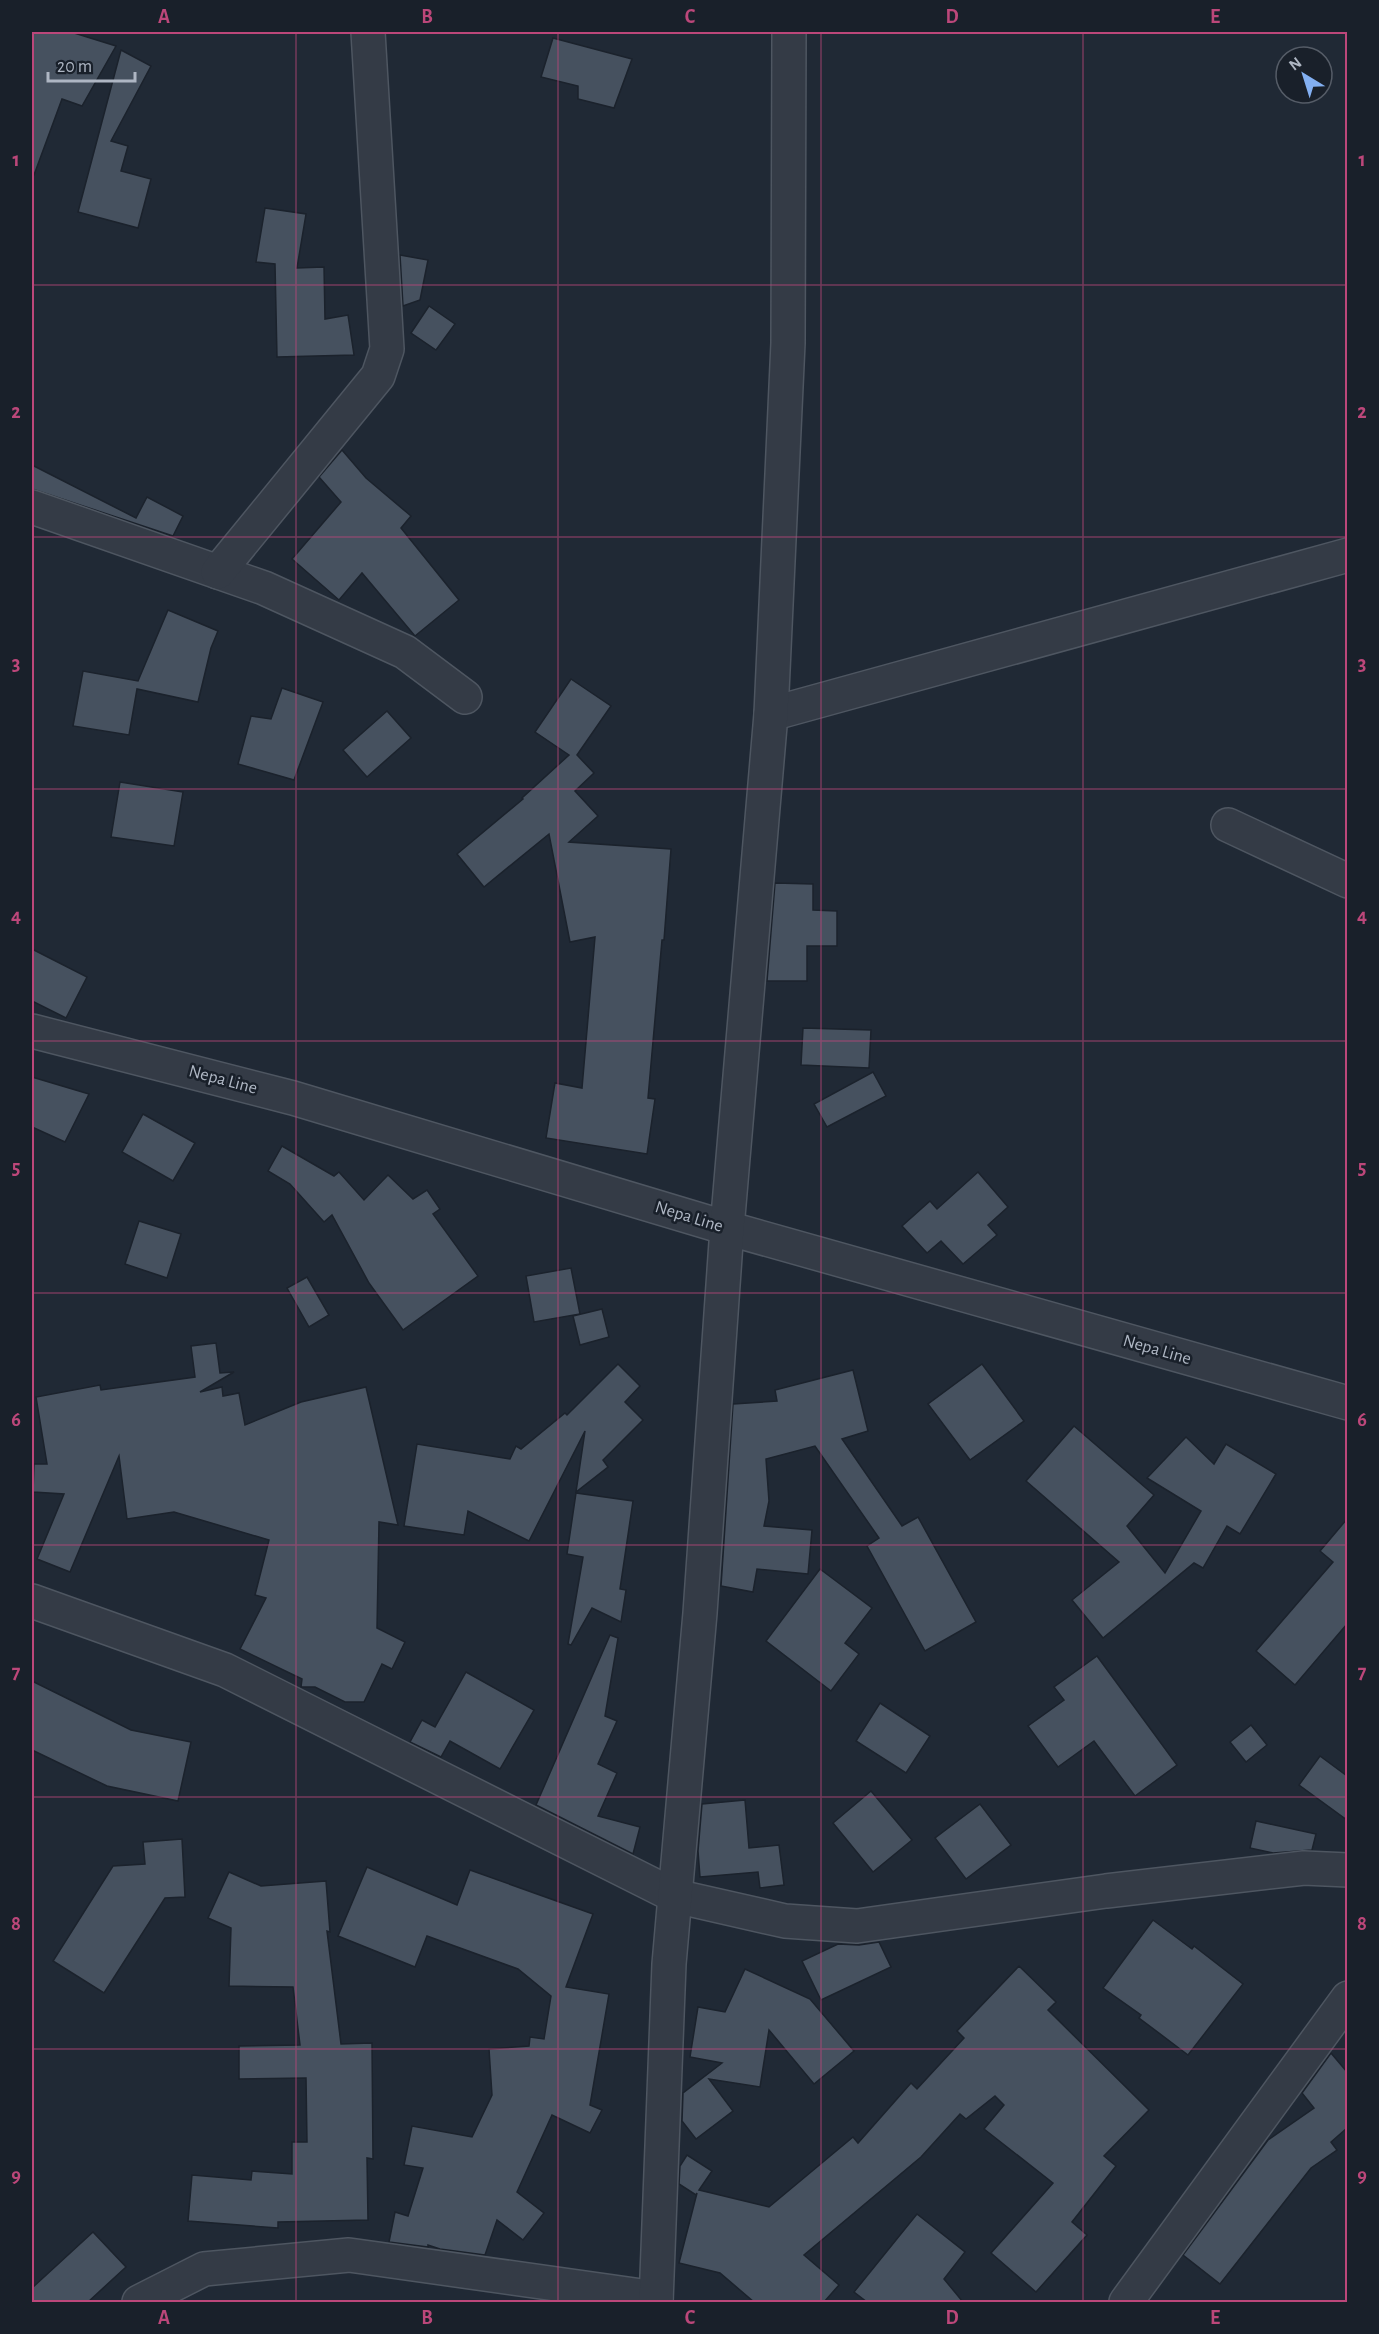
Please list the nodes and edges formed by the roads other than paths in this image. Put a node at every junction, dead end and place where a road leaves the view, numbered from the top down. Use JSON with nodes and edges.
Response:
{"nodes":[{"id":1,"x":368,"y":32,"type":"edge"},
{"id":2,"x":789,"y":32,"type":"edge"},
{"id":3,"x":32,"y":507,"type":"edge"},
{"id":4,"x":1347,"y":555,"type":"edge"},
{"id":5,"x":218,"y":572,"type":"junction"},
{"id":6,"x":465,"y":697,"type":"dead end"},
{"id":7,"x":771,"y":714,"type":"junction"},
{"id":8,"x":1228,"y":825,"type":"dead end"},
{"id":9,"x":1347,"y":881,"type":"edge"},
{"id":10,"x":32,"y":1031,"type":"edge"},
{"id":11,"x":727,"y":1228,"type":"junction"},
{"id":12,"x":1347,"y":1403,"type":"edge"},
{"id":13,"x":32,"y":1601,"type":"edge"},
{"id":14,"x":1347,"y":1870,"type":"edge"},
{"id":15,"x":675,"y":1896,"type":"junction"},
{"id":16,"x":1347,"y":1998,"type":"edge"},
{"id":17,"x":656,"y":2300,"type":"edge"},
{"id":18,"x":139,"y":2302,"type":"edge"},
{"id":19,"x":1126,"y":2302,"type":"edge"}],
"edges":[{"from":1,"to":5,"type":"street"},
{"from":2,"to":7,"type":"street"},
{"from":3,"to":5,"type":"street"},
{"from":4,"to":7,"type":"street"},
{"from":5,"to":6,"type":"street"},
{"from":7,"to":11,"type":"street"},
{"from":8,"to":9,"type":"street"},
{"from":10,"to":11,"type":"street","name":"Nepa Line"},
{"from":11,"to":12,"type":"street","name":"Nepa Line"},
{"from":11,"to":15,"type":"street"},
{"from":13,"to":15,"type":"street"},
{"from":14,"to":15,"type":"street"},
{"from":15,"to":17,"type":"street"},
{"from":16,"to":19,"type":"street"},
{"from":17,"to":18,"type":"street"}]}
